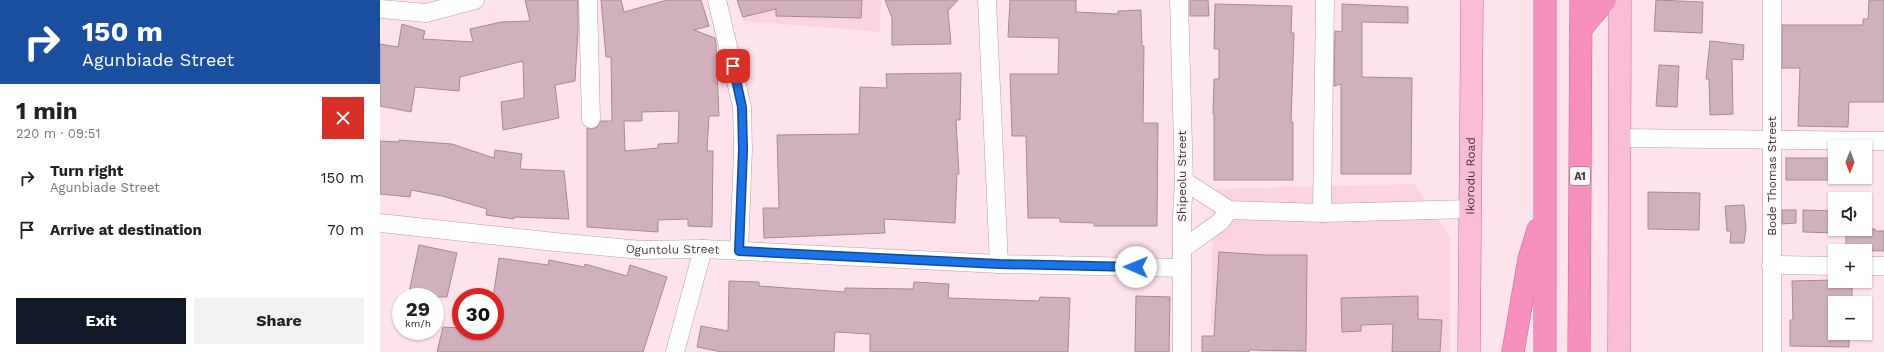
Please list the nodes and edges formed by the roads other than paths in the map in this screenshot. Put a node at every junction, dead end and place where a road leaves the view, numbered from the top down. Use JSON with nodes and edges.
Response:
{"nodes":[{"id":1,"x":475,"y":0,"type":"edge"},
{"id":2,"x":588,"y":0,"type":"edge"},
{"id":3,"x":717,"y":0,"type":"edge"},
{"id":4,"x":987,"y":0,"type":"edge"},
{"id":5,"x":1179,"y":0,"type":"edge"},
{"id":6,"x":1325,"y":0,"type":"edge"},
{"id":7,"x":1472,"y":0,"type":"edge"},
{"id":8,"x":1545,"y":0,"type":"edge"},
{"id":9,"x":1581,"y":0,"type":"edge"},
{"id":10,"x":1605,"y":0,"type":"edge"},
{"id":11,"x":1620,"y":0,"type":"edge"},
{"id":12,"x":1772,"y":0,"type":"edge"},
{"id":13,"x":426,"y":6,"type":"edge"},
{"id":14,"x":380,"y":9,"type":"edge"},
{"id":15,"x":1581,"y":29,"type":"junction"},
{"id":16,"x":591,"y":119,"type":"dead end"},
{"id":17,"x":1621,"y":138,"type":"junction"},
{"id":18,"x":1772,"y":140,"type":"junction"},
{"id":19,"x":1884,"y":141,"type":"edge"},
{"id":20,"x":1184,"y":181,"type":"junction"},
{"id":21,"x":1470,"y":209,"type":"junction"},
{"id":22,"x":1544,"y":209,"type":"junction"},
{"id":23,"x":1229,"y":210,"type":"junction"},
{"id":24,"x":1322,"y":213,"type":"junction"},
{"id":25,"x":380,"y":223,"type":"edge"},
{"id":26,"x":703,"y":249,"type":"junction"},
{"id":27,"x":1182,"y":250,"type":"junction"},
{"id":28,"x":739,"y":251,"type":"junction"},
{"id":29,"x":999,"y":264,"type":"junction"},
{"id":30,"x":1771,"y":265,"type":"junction"},
{"id":31,"x":1828,"y":266,"type":"edge"},
{"id":32,"x":1872,"y":266,"type":"edge"},
{"id":33,"x":1884,"y":266,"type":"edge"},
{"id":34,"x":1182,"y":268,"type":"junction"},
{"id":35,"x":675,"y":352,"type":"edge"},
{"id":36,"x":1182,"y":352,"type":"edge"},
{"id":37,"x":1469,"y":352,"type":"edge"},
{"id":38,"x":1513,"y":352,"type":"edge"},
{"id":39,"x":1545,"y":352,"type":"edge"},
{"id":40,"x":1579,"y":352,"type":"edge"},
{"id":41,"x":1619,"y":352,"type":"edge"},
{"id":42,"x":1772,"y":352,"type":"edge"}],
"edges":[{"from":1,"to":13,"type":"street"},
{"from":2,"to":16,"type":"street"},
{"from":3,"to":28,"type":"street"},
{"from":4,"to":29,"type":"street"},
{"from":5,"to":20,"type":"street","name":"Shipeolu Street"},
{"from":6,"to":24,"type":"street"},
{"from":7,"to":21,"type":"main road","name":"Ikorodu Road"},
{"from":8,"to":22,"type":"highway"},
{"from":9,"to":15,"type":"highway","number":"A1"},
{"from":10,"to":15,"type":"highway"},
{"from":11,"to":17,"type":"main road"},
{"from":12,"to":18,"type":"street","name":"Bode Thomas Street"},
{"from":13,"to":14,"type":"street"},
{"from":15,"to":40,"type":"highway","number":"A1"},
{"from":17,"to":18,"type":"street"},
{"from":17,"to":41,"type":"main road"},
{"from":18,"to":19,"type":"street"},
{"from":18,"to":30,"type":"street","name":"Bode Thomas Street"},
{"from":20,"to":23,"type":"street"},
{"from":20,"to":27,"type":"street","name":"Shipeolu Street"},
{"from":21,"to":24,"type":"street"},
{"from":21,"to":37,"type":"main road","name":"Ikorodu Road"},
{"from":22,"to":38,"type":"highway"},
{"from":22,"to":39,"type":"highway"},
{"from":23,"to":24,"type":"street"},
{"from":23,"to":27,"type":"street"},
{"from":25,"to":26,"type":"street","name":"Oguntolu Street"},
{"from":26,"to":28,"type":"street","name":"Oguntolu Street"},
{"from":26,"to":35,"type":"street"},
{"from":27,"to":34,"type":"street","name":"Shipeolu Street"},
{"from":28,"to":29,"type":"street","name":"Oguntolu Street"},
{"from":29,"to":34,"type":"street","name":"Oguntolu Street"},
{"from":30,"to":31,"type":"street"},
{"from":30,"to":42,"type":"street","name":"Bode Thomas Street"},
{"from":32,"to":33,"type":"street"},
{"from":34,"to":36,"type":"street","name":"Shipeolu Street"}]}
